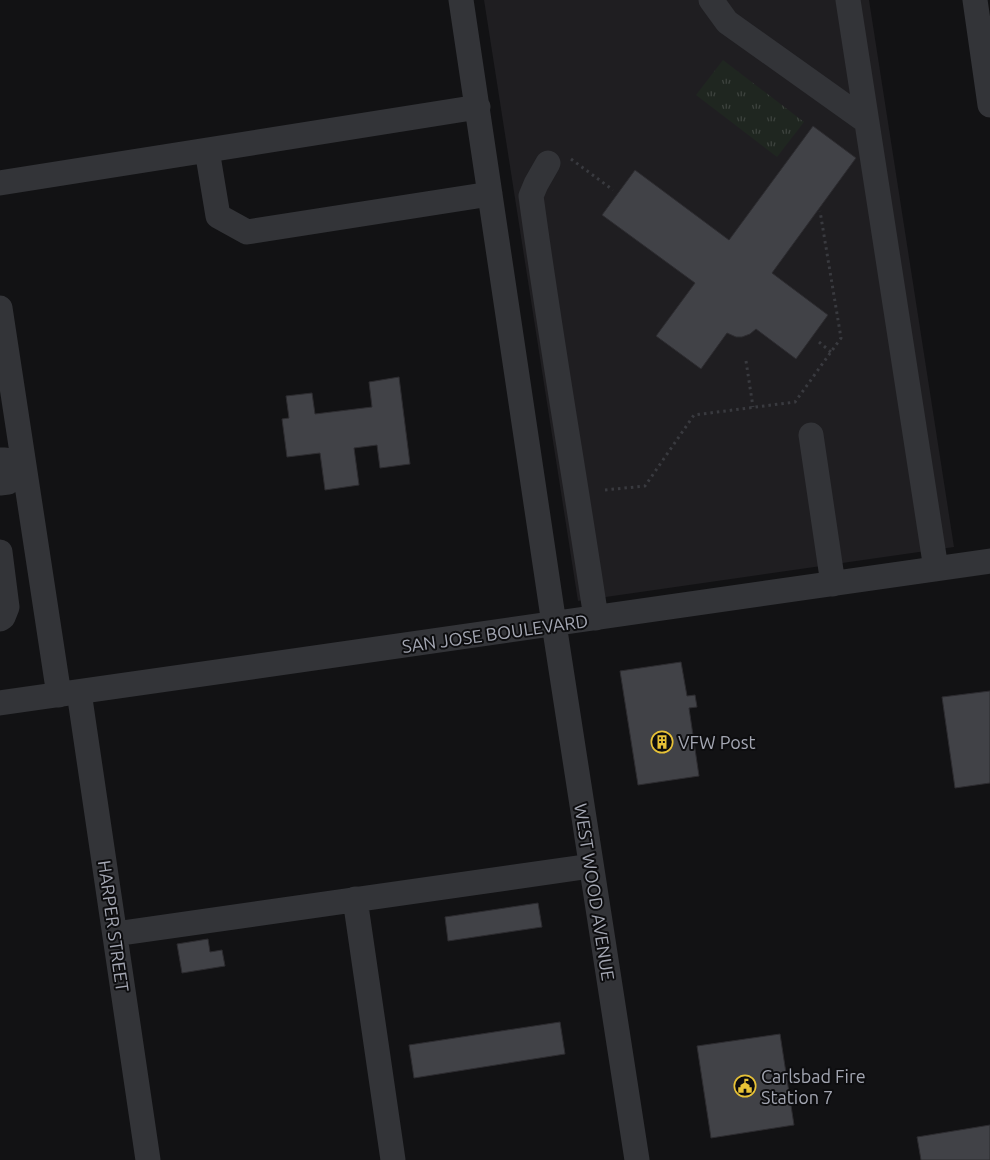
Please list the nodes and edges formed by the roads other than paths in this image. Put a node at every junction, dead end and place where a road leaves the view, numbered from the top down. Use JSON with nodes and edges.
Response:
{"nodes":[{"id":1,"x":461,"y":0,"type":"edge"},
{"id":2,"x":711,"y":0,"type":"edge"},
{"id":3,"x":848,"y":0,"type":"edge"},
{"id":4,"x":974,"y":0,"type":"edge"},
{"id":5,"x":990,"y":105,"type":"edge"},
{"id":6,"x":478,"y":107,"type":"junction"},
{"id":7,"x":866,"y":121,"type":"junction"},
{"id":8,"x":207,"y":150,"type":"junction"},
{"id":9,"x":558,"y":160,"type":"road end"},
{"id":10,"x":0,"y":183,"type":"edge"},
{"id":11,"x":490,"y":194,"type":"junction"},
{"id":12,"x":0,"y":308,"type":"edge"},
{"id":13,"x":812,"y":435,"type":"dead end"},
{"id":14,"x":9,"y":470,"type":"edge"},
{"id":15,"x":0,"y":552,"type":"edge"},
{"id":16,"x":990,"y":561,"type":"edge"},
{"id":17,"x":936,"y":569,"type":"junction"},
{"id":18,"x":833,"y":584,"type":"junction"},
{"id":19,"x":596,"y":618,"type":"junction"},
{"id":20,"x":0,"y":619,"type":"edge"},
{"id":21,"x":554,"y":624,"type":"junction"},
{"id":22,"x":69,"y":693,"type":"junction"},
{"id":23,"x":0,"y":703,"type":"edge"},
{"id":24,"x":591,"y":866,"type":"junction"},
{"id":25,"x":355,"y":899,"type":"junction"},
{"id":26,"x":115,"y":934,"type":"junction"},
{"id":27,"x":148,"y":1160,"type":"edge"},
{"id":28,"x":393,"y":1160,"type":"edge"},
{"id":29,"x":637,"y":1160,"type":"edge"}],
"edges":[{"from":1,"to":6,"type":"street","name":"WEST WOOD AVENUE"},
{"from":2,"to":7,"type":"street"},
{"from":3,"to":7,"type":"street"},
{"from":4,"to":5,"type":"street"},
{"from":6,"to":8,"type":"street"},
{"from":6,"to":11,"type":"street","name":"WEST WOOD AVENUE"},
{"from":7,"to":17,"type":"street"},
{"from":8,"to":10,"type":"street"},
{"from":8,"to":11,"type":"street"},
{"from":9,"to":19,"type":"street"},
{"from":11,"to":21,"type":"street","name":"WEST WOOD AVENUE"},
{"from":12,"to":14,"type":"street","name":"HARPER STREET"},
{"from":13,"to":18,"type":"street"},
{"from":14,"to":22,"type":"street","name":"HARPER STREET"},
{"from":15,"to":20,"type":"street"},
{"from":16,"to":17,"type":"street","name":"SAN JOSE BOULEVARD"},
{"from":17,"to":18,"type":"street","name":"SAN JOSE BOULEVARD"},
{"from":18,"to":19,"type":"street","name":"SAN JOSE BOULEVARD"},
{"from":19,"to":21,"type":"street","name":"SAN JOSE BOULEVARD"},
{"from":21,"to":22,"type":"street","name":"SAN JOSE BOULEVARD"},
{"from":21,"to":24,"type":"street","name":"WEST WOOD AVENUE"},
{"from":22,"to":23,"type":"street","name":"SAN JOSE BOULEVARD"},
{"from":22,"to":26,"type":"street","name":"HARPER STREET"},
{"from":24,"to":25,"type":"street"},
{"from":24,"to":29,"type":"street","name":"WEST WOOD AVENUE"},
{"from":25,"to":26,"type":"street"},
{"from":25,"to":28,"type":"street"},
{"from":26,"to":27,"type":"street","name":"HARPER STREET"}]}
